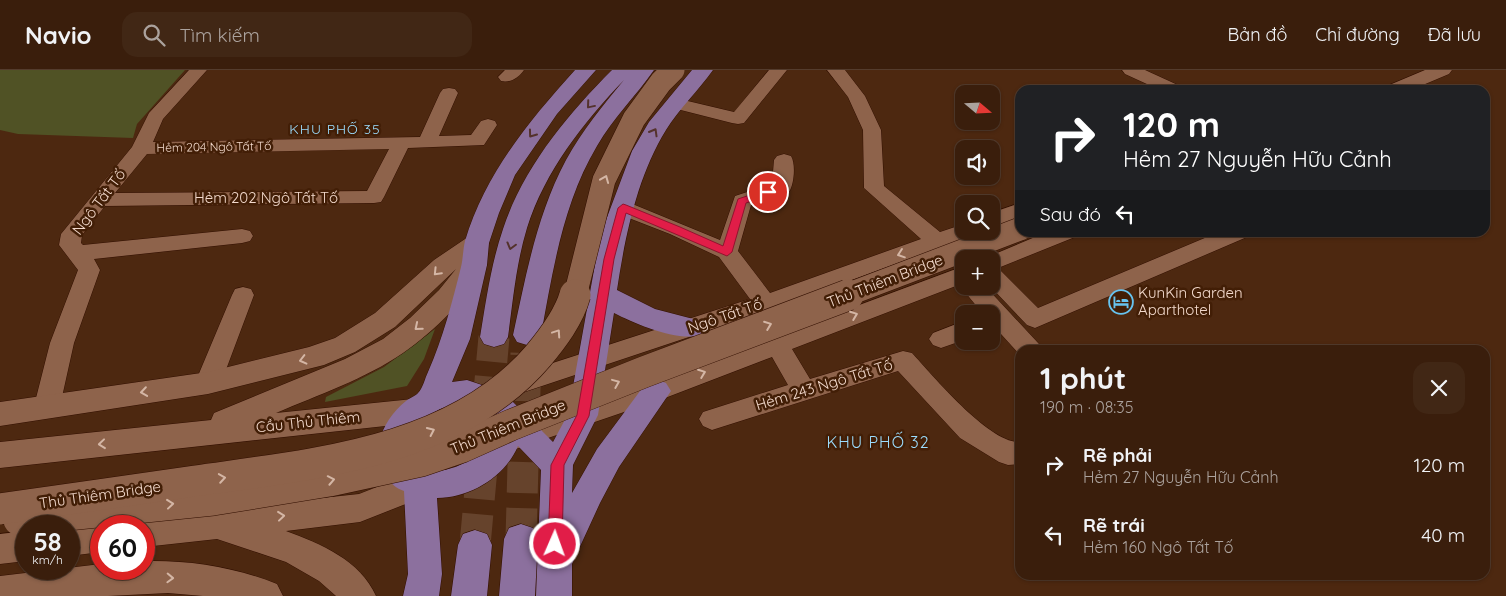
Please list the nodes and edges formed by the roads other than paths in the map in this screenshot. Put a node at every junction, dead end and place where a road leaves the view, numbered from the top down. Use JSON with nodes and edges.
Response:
{"nodes":[{"id":1,"x":198,"y":70,"type":"edge"},
{"id":2,"x":586,"y":70,"type":"edge"},
{"id":3,"x":623,"y":70,"type":"edge"},
{"id":4,"x":644,"y":70,"type":"edge"},
{"id":5,"x":673,"y":70,"type":"edge"},
{"id":6,"x":703,"y":70,"type":"edge"},
{"id":7,"x":778,"y":70,"type":"edge"},
{"id":8,"x":836,"y":70,"type":"edge"},
{"id":9,"x":1131,"y":70,"type":"edge"},
{"id":10,"x":1442,"y":70,"type":"edge"},
{"id":11,"x":1163,"y":85,"type":"edge"},
{"id":12,"x":1406,"y":85,"type":"edge"},
{"id":13,"x":449,"y":93,"type":"dead end"},
{"id":14,"x":675,"y":103,"type":"junction"},
{"id":15,"x":488,"y":125,"type":"dead end"},
{"id":16,"x":426,"y":143,"type":"junction"},
{"id":17,"x":401,"y":144,"type":"junction"},
{"id":18,"x":141,"y":148,"type":"junction"},
{"id":19,"x":784,"y":160,"type":"dead end"},
{"id":20,"x":98,"y":200,"type":"junction"},
{"id":21,"x":623,"y":208,"type":"junction"},
{"id":22,"x":1015,"y":212,"type":"edge"},
{"id":23,"x":1000,"y":218,"type":"edge"},
{"id":24,"x":1015,"y":231,"type":"edge"},
{"id":25,"x":955,"y":234,"type":"edge"},
{"id":26,"x":242,"y":236,"type":"dead end"},
{"id":27,"x":1056,"y":237,"type":"edge"},
{"id":28,"x":1228,"y":237,"type":"edge"},
{"id":29,"x":938,"y":241,"type":"junction"},
{"id":30,"x":727,"y":252,"type":"junction"},
{"id":31,"x":78,"y":253,"type":"junction"},
{"id":32,"x":475,"y":254,"type":"junction"},
{"id":33,"x":1000,"y":259,"type":"edge"},
{"id":34,"x":955,"y":282,"type":"edge"},
{"id":35,"x":1000,"y":283,"type":"edge"},
{"id":36,"x":603,"y":294,"type":"junction"},
{"id":37,"x":243,"y":295,"type":"dead end"},
{"id":38,"x":765,"y":303,"type":"junction"},
{"id":39,"x":1000,"y":323,"type":"edge"},
{"id":40,"x":691,"y":328,"type":"junction"},
{"id":41,"x":955,"y":334,"type":"edge"},
{"id":42,"x":527,"y":335,"type":"tunnel mouth"},
{"id":43,"x":494,"y":337,"type":"tunnel mouth"},
{"id":44,"x":941,"y":339,"type":"dead end"},
{"id":45,"x":777,"y":345,"type":"junction"},
{"id":46,"x":1025,"y":345,"type":"edge"},
{"id":47,"x":592,"y":359,"type":"junction"},
{"id":48,"x":208,"y":383,"type":"junction"},
{"id":49,"x":656,"y":391,"type":"junction"},
{"id":50,"x":804,"y":391,"type":"junction"},
{"id":51,"x":47,"y":406,"type":"junction"},
{"id":52,"x":422,"y":406,"type":"junction"},
{"id":53,"x":0,"y":414,"type":"edge"},
{"id":54,"x":583,"y":416,"type":"junction"},
{"id":55,"x":712,"y":419,"type":"dead end"},
{"id":56,"x":505,"y":422,"type":"junction"},
{"id":57,"x":203,"y":432,"type":"junction"},
{"id":58,"x":1015,"y":453,"type":"edge"},
{"id":59,"x":0,"y":456,"type":"edge"},
{"id":60,"x":558,"y":465,"type":"junction"},
{"id":61,"x":420,"y":484,"type":"junction"},
{"id":62,"x":0,"y":509,"type":"edge"},
{"id":63,"x":0,"y":521,"type":"edge"},
{"id":64,"x":215,"y":523,"type":"junction"},
{"id":65,"x":155,"y":531,"type":"edge"},
{"id":66,"x":520,"y":539,"type":"tunnel mouth"},
{"id":67,"x":475,"y":545,"type":"tunnel mouth"},
{"id":68,"x":15,"y":547,"type":"edge"},
{"id":69,"x":0,"y":549,"type":"edge"},
{"id":70,"x":554,"y":580,"type":"edge"},
{"id":71,"x":0,"y":593,"type":"edge"},
{"id":72,"x":265,"y":596,"type":"edge"},
{"id":73,"x":358,"y":596,"type":"edge"},
{"id":74,"x":421,"y":596,"type":"edge"},
{"id":75,"x":469,"y":596,"type":"edge"},
{"id":76,"x":517,"y":596,"type":"edge"}],
"edges":[{"from":1,"to":18,"type":"street","name":"Ngô Tất Tố"},
{"from":2,"to":32,"type":"main road","one_way":true},
{"from":3,"to":43,"type":"main road","one_way":true},
{"from":4,"to":42,"type":"main road"},
{"from":62,"to":5,"type":"main road","name":"Thủ Thiêm Bridge","one_way":true,"bridge":true},
{"from":6,"to":14,"type":"main road"},
{"from":7,"to":14,"type":"street"},
{"from":8,"to":29,"type":"street"},
{"from":9,"to":11,"type":"street"},
{"from":10,"to":12,"type":"main road"},
{"from":13,"to":16,"type":"street"},
{"from":21,"to":14,"type":"main road","one_way":true},
{"from":15,"to":16,"type":"street","name":"Hẻm 204 Ngô Tất Tố"},
{"from":16,"to":17,"type":"street","name":"Hẻm 204 Ngô Tất Tố"},
{"from":17,"to":18,"type":"street","name":"Hẻm 204 Ngô Tất Tố"},
{"from":17,"to":20,"type":"street","name":"Hẻm 202 Ngô Tất Tố"},
{"from":18,"to":20,"type":"street","name":"Ngô Tất Tố"},
{"from":19,"to":30,"type":"street"},
{"from":20,"to":31,"type":"street","name":"Ngô Tất Tố"},
{"from":21,"to":30,"type":"street"},
{"from":21,"to":36,"type":"main road"},
{"from":22,"to":23,"type":"street"},
{"from":63,"to":24,"type":"main road","name":"Thủ Thiêm Bridge","one_way":true,"bridge":true},
{"from":25,"to":29,"type":"street","name":"Ngô Tất Tố"},
{"from":26,"to":31,"type":"street"},
{"from":27,"to":33,"type":"street"},
{"from":28,"to":35,"type":"street"},
{"from":29,"to":38,"type":"street","name":"Ngô Tất Tố","one_way":true},
{"from":30,"to":38,"type":"street"},
{"from":31,"to":51,"type":"street","name":"Ngô Tất Tố"},
{"from":32,"to":48,"type":"main road","one_way":true},
{"from":32,"to":52,"type":"main road"},
{"from":32,"to":57,"type":"main road","one_way":true},
{"from":45,"to":34,"type":"street","one_way":true},
{"from":36,"to":40,"type":"main road"},
{"from":36,"to":47,"type":"main road"},
{"from":37,"to":48,"type":"street"},
{"from":38,"to":40,"type":"street","name":"Ngô Tất Tố"},
{"from":39,"to":46,"type":"street"},
{"from":40,"to":47,"type":"street","name":"Ngô Tất Tố"},
{"from":41,"to":44,"type":"street"},
{"from":49,"to":45,"type":"street","one_way":true},
{"from":45,"to":50,"type":"street"},
{"from":47,"to":54,"type":"main road"},
{"from":47,"to":56,"type":"street","name":"Ngô Tất Tố"},
{"from":48,"to":51,"type":"main road","one_way":true},
{"from":49,"to":54,"type":"street"},
{"from":49,"to":70,"type":"main road"},
{"from":50,"to":55,"type":"street","name":"Hẻm 243 Ngô Tất Tố"},
{"from":50,"to":58,"type":"street","name":"Hẻm 243 Ngô Tất Tố"},
{"from":51,"to":53,"type":"main road"},
{"from":52,"to":56,"type":"main road"},
{"from":52,"to":57,"type":"main road","name":"Cầu Thủ Thiêm"},
{"from":52,"to":61,"type":"main road"},
{"from":54,"to":56,"type":"street"},
{"from":54,"to":60,"type":"main road"},
{"from":56,"to":60,"type":"main road"},
{"from":56,"to":61,"type":"main road"},
{"from":57,"to":59,"type":"main road","one_way":true},
{"from":60,"to":70,"type":"main road"},
{"from":64,"to":61,"type":"main road","one_way":true},
{"from":61,"to":74,"type":"main road"},
{"from":64,"to":65,"type":"main road"},
{"from":64,"to":73,"type":"main road"},
{"from":66,"to":76,"type":"main road"},
{"from":67,"to":75,"type":"main road"},
{"from":68,"to":69,"type":"main road"},
{"from":71,"to":72,"type":"main road","one_way":true}]}
